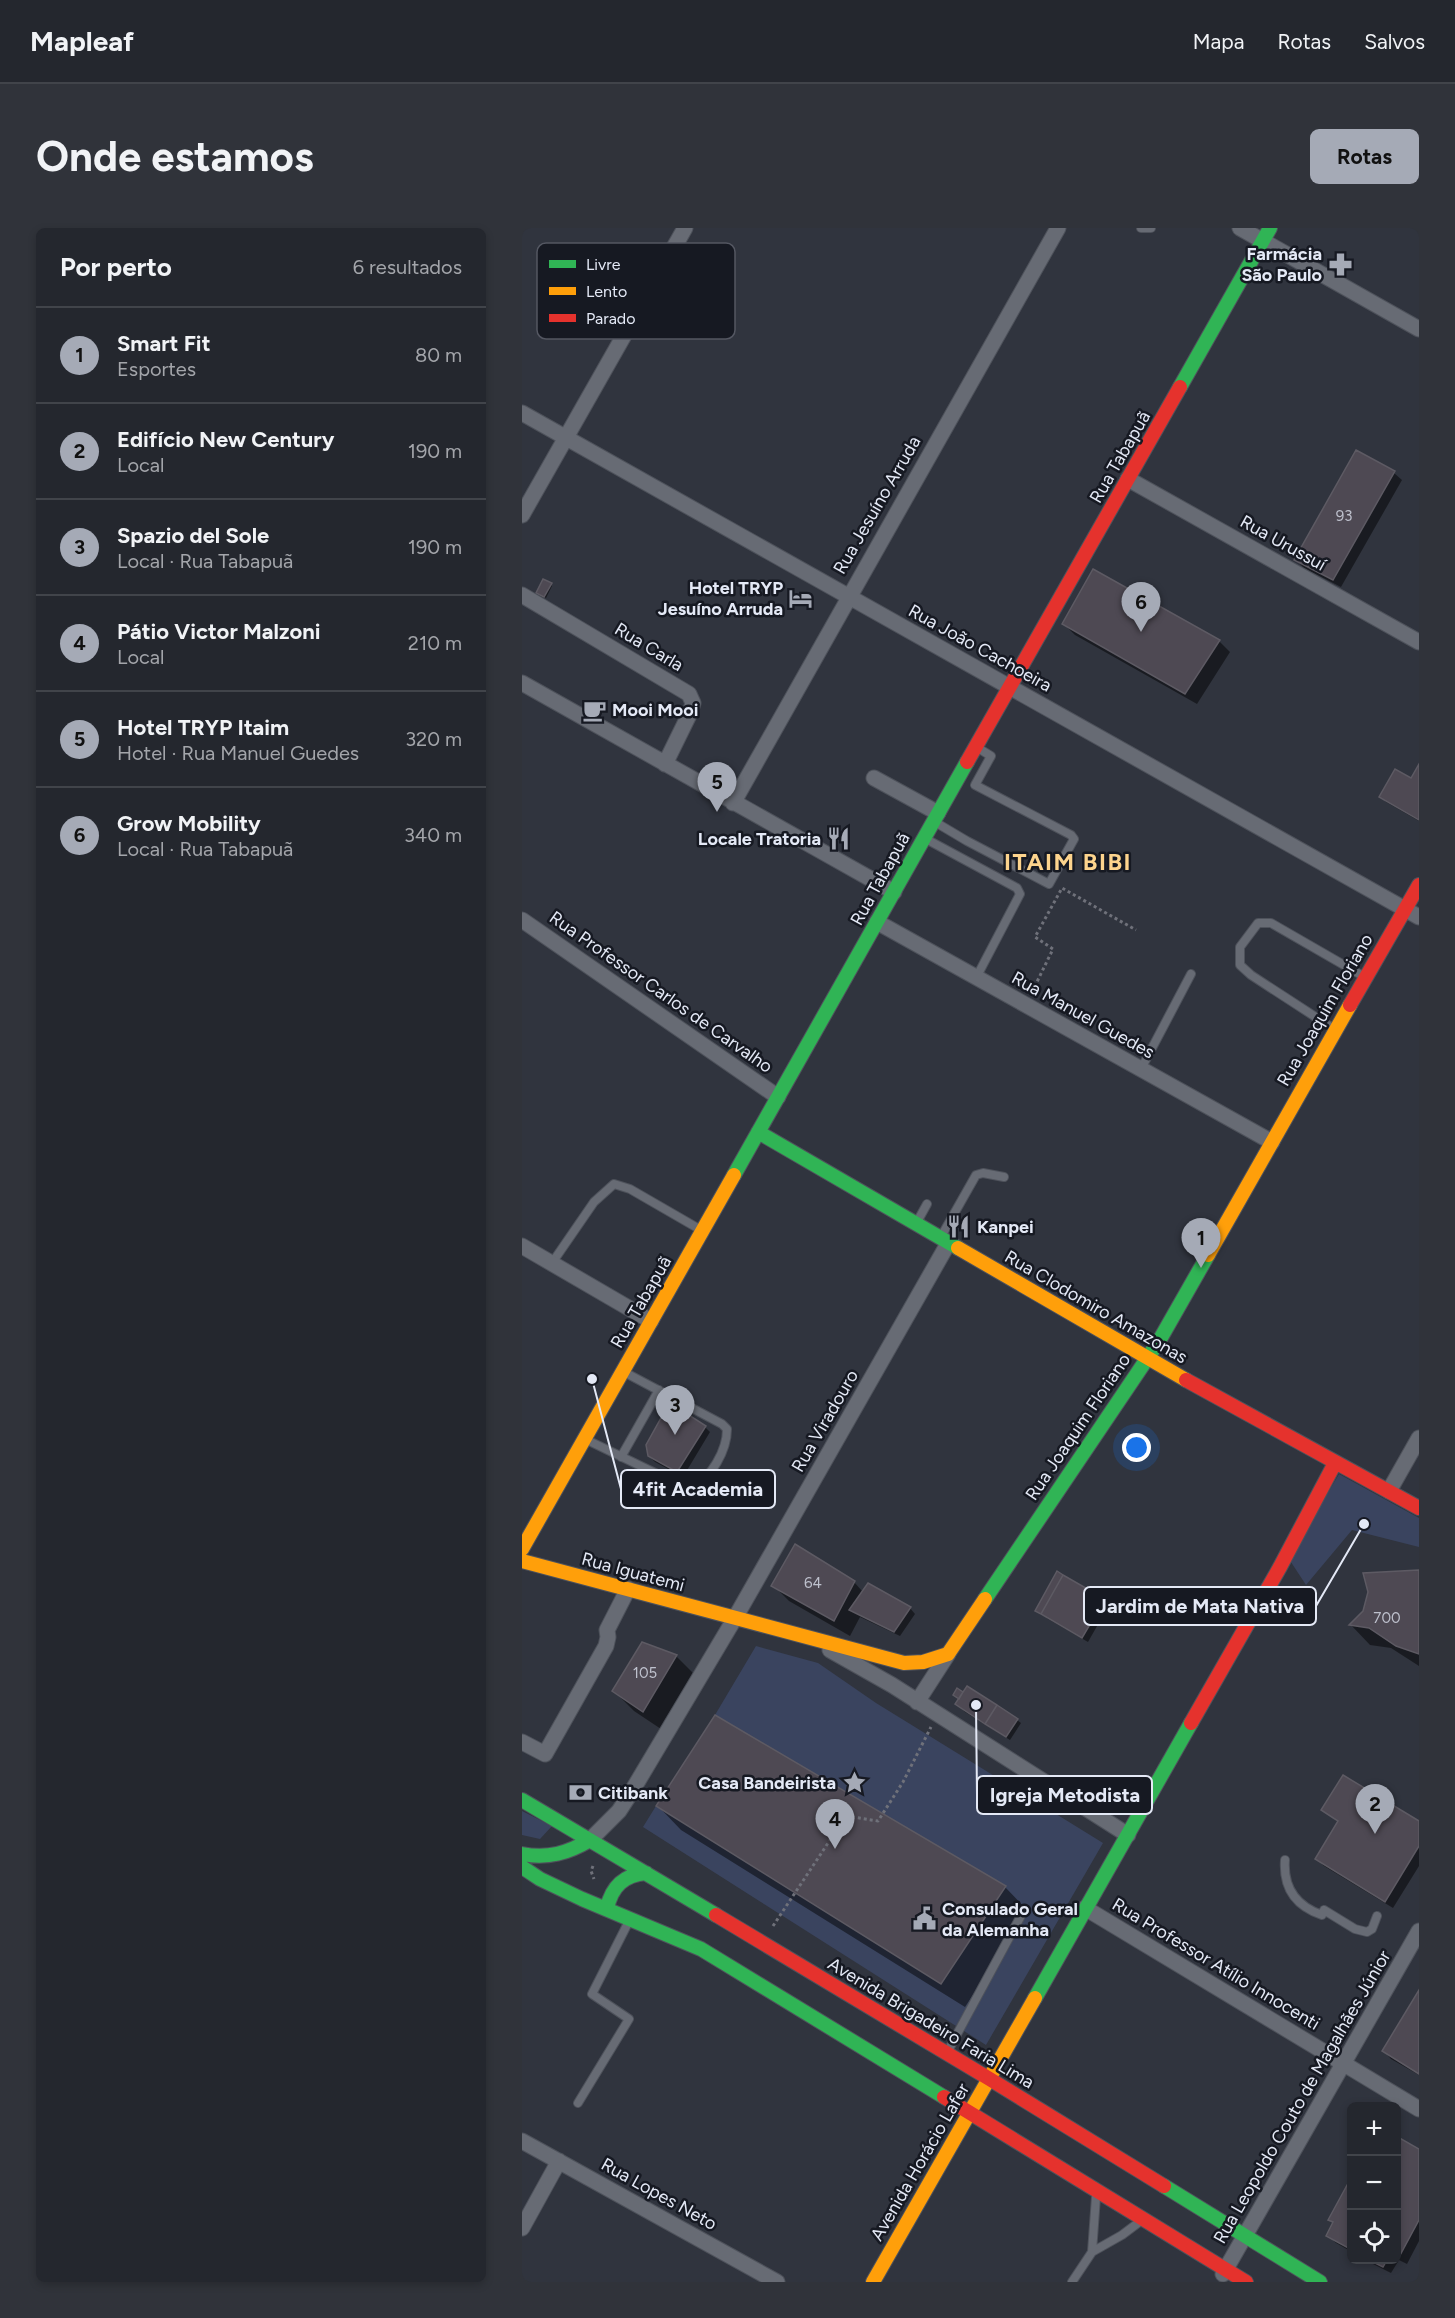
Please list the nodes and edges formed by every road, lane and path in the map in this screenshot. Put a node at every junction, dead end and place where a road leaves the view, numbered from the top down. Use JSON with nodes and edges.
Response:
{"nodes":[{"id":1,"x":685,"y":228,"type":"edge"},
{"id":2,"x":1058,"y":228,"type":"edge"},
{"id":3,"x":1141,"y":228,"type":"edge"},
{"id":4,"x":1151,"y":228,"type":"edge"},
{"id":5,"x":1240,"y":228,"type":"edge"},
{"id":6,"x":1266,"y":234,"type":"edge"},
{"id":7,"x":676,"y":243,"type":"edge"},
{"id":8,"x":1417,"y":323,"type":"edge"},
{"id":9,"x":622,"y":339,"type":"edge"},
{"id":10,"x":522,"y":413,"type":"edge"},
{"id":11,"x":566,"y":437,"type":"junction"},
{"id":12,"x":1128,"y":479,"type":"junction"},
{"id":13,"x":522,"y":515,"type":"edge"},
{"id":14,"x":522,"y":595,"type":"edge"},
{"id":15,"x":847,"y":597,"type":"junction"},
{"id":16,"x":1419,"y":642,"type":"edge"},
{"id":17,"x":522,"y":683,"type":"edge"},
{"id":18,"x":1010,"y":687,"type":"junction"},
{"id":19,"x":976,"y":747,"type":"junction"},
{"id":20,"x":665,"y":764,"type":"junction"},
{"id":21,"x":874,"y":778,"type":"dead end"},
{"id":22,"x":733,"y":803,"type":"junction"},
{"id":23,"x":936,"y":817,"type":"junction"},
{"id":24,"x":924,"y":838,"type":"junction"},
{"id":25,"x":1419,"y":885,"type":"edge"},
{"id":26,"x":894,"y":892,"type":"junction"},
{"id":27,"x":1412,"y":913,"type":"edge"},
{"id":28,"x":522,"y":920,"type":"edge"},
{"id":29,"x":876,"y":922,"type":"junction"},
{"id":30,"x":1136,"y":930,"type":"dead end"},
{"id":31,"x":1191,"y":974,"type":"dead end"},
{"id":32,"x":1366,"y":977,"type":"junction"},
{"id":33,"x":976,"y":978,"type":"junction"},
{"id":34,"x":1026,"y":1005,"type":"junction"},
{"id":35,"x":1336,"y":1030,"type":"junction"},
{"id":36,"x":1141,"y":1069,"type":"junction"},
{"id":37,"x":778,"y":1097,"type":"junction"},
{"id":38,"x":758,"y":1132,"type":"junction"},
{"id":39,"x":1272,"y":1142,"type":"junction"},
{"id":40,"x":1004,"y":1177,"type":"dead end"},
{"id":41,"x":927,"y":1204,"type":"dead end"},
{"id":42,"x":917,"y":1223,"type":"junction"},
{"id":43,"x":702,"y":1231,"type":"junction"},
{"id":44,"x":945,"y":1240,"type":"junction"},
{"id":45,"x":522,"y":1246,"type":"edge"},
{"id":46,"x":552,"y":1263,"type":"junction"},
{"id":47,"x":651,"y":1321,"type":"junction"},
{"id":48,"x":1148,"y":1358,"type":"junction"},
{"id":49,"x":622,"y":1371,"type":"junction"},
{"id":50,"x":659,"y":1390,"type":"junction"},
{"id":51,"x":584,"y":1438,"type":"junction"},
{"id":52,"x":1419,"y":1438,"type":"edge"},
{"id":53,"x":621,"y":1456,"type":"junction"},
{"id":54,"x":1335,"y":1463,"type":"junction"},
{"id":55,"x":1389,"y":1491,"type":"junction"},
{"id":56,"x":1419,"y":1508,"type":"edge"},
{"id":57,"x":522,"y":1549,"type":"edge"},
{"id":58,"x":522,"y":1561,"type":"edge"},
{"id":59,"x":628,"y":1589,"type":"junction"},
{"id":60,"x":735,"y":1618,"type":"junction"},
{"id":61,"x":812,"y":1640,"type":"junction"},
{"id":62,"x":948,"y":1654,"type":"junction"},
{"id":63,"x":917,"y":1702,"type":"junction"},
{"id":64,"x":938,"y":1715,"type":"junction"},
{"id":65,"x":522,"y":1742,"type":"edge"},
{"id":66,"x":522,"y":1800,"type":"edge"},
{"id":67,"x":1128,"y":1835,"type":"junction"},
{"id":68,"x":590,"y":1840,"type":"junction"},
{"id":69,"x":522,"y":1854,"type":"edge"},
{"id":70,"x":1285,"y":1860,"type":"dead end"},
{"id":71,"x":522,"y":1867,"type":"edge"},
{"id":72,"x":646,"y":1873,"type":"junction"},
{"id":73,"x":608,"y":1908,"type":"junction"},
{"id":74,"x":1085,"y":1908,"type":"junction"},
{"id":75,"x":1023,"y":1912,"type":"dead end"},
{"id":76,"x":1377,"y":1916,"type":"dead end"},
{"id":77,"x":630,"y":1918,"type":"junction"},
{"id":78,"x":1419,"y":1931,"type":"edge"},
{"id":79,"x":761,"y":1942,"type":"junction"},
{"id":80,"x":947,"y":2053,"type":"junction"},
{"id":81,"x":1344,"y":2064,"type":"junction"},
{"id":82,"x":988,"y":2078,"type":"junction"},
{"id":83,"x":578,"y":2103,"type":"dead end"},
{"id":84,"x":1419,"y":2109,"type":"edge"},
{"id":85,"x":969,"y":2112,"type":"junction"},
{"id":86,"x":522,"y":2141,"type":"edge"},
{"id":87,"x":559,"y":2162,"type":"junction"},
{"id":88,"x":1097,"y":2190,"type":"junction"},
{"id":89,"x":1143,"y":2218,"type":"junction"},
{"id":90,"x":522,"y":2228,"type":"edge"},
{"id":91,"x":1244,"y":2237,"type":"junction"},
{"id":92,"x":1092,"y":2252,"type":"junction"},
{"id":93,"x":1222,"y":2276,"type":"edge"},
{"id":94,"x":777,"y":2282,"type":"edge"},
{"id":95,"x":873,"y":2282,"type":"edge"},
{"id":96,"x":1072,"y":2282,"type":"edge"},
{"id":97,"x":1246,"y":2282,"type":"edge"},
{"id":98,"x":1320,"y":2282,"type":"edge"}],
"edges":[{"from":1,"to":7,"type":"street"},
{"from":2,"to":15,"type":"street","name":"Rua Jesuíno Arruda"},
{"from":3,"to":4,"type":"lane"},
{"from":5,"to":6,"type":"street"},
{"from":6,"to":8,"type":"street"},
{"from":6,"to":12,"type":"main road","name":"Rua Tabapuã"},
{"from":9,"to":11,"type":"street"},
{"from":10,"to":11,"type":"street","name":"Rua João Cachoeira"},
{"from":11,"to":13,"type":"street"},
{"from":11,"to":15,"type":"street","name":"Rua João Cachoeira"},
{"from":12,"to":16,"type":"street","name":"Rua Urussuí"},
{"from":12,"to":18,"type":"main road","name":"Rua Tabapuã"},
{"from":14,"to":20,"type":"street","name":"Rua Carla"},
{"from":15,"to":18,"type":"street","name":"Rua João Cachoeira"},
{"from":15,"to":22,"type":"street","name":"Rua Jesuíno Arruda"},
{"from":17,"to":20,"type":"street"},
{"from":18,"to":19,"type":"main road","name":"Rua Tabapuã"},
{"from":18,"to":27,"type":"street","name":"Rua João Cachoeira"},
{"from":19,"to":23,"type":"main road","name":"Rua Tabapuã"},
{"from":19,"to":23,"type":"lane"},
{"from":20,"to":22,"type":"street"},
{"from":21,"to":23,"type":"street"},
{"from":22,"to":26,"type":"street"},
{"from":23,"to":24,"type":"main road","name":"Rua Tabapuã"},
{"from":24,"to":26,"type":"main road","name":"Rua Tabapuã"},
{"from":24,"to":33,"type":"lane"},
{"from":25,"to":27,"type":"main road","name":"Rua Joaquim Floriano"},
{"from":26,"to":29,"type":"main road","name":"Rua Tabapuã"},
{"from":27,"to":32,"type":"main road","name":"Rua Joaquim Floriano"},
{"from":28,"to":37,"type":"street","name":"Rua Professor Carlos de Carvalho"},
{"from":29,"to":33,"type":"street","name":"Rua Manuel Guedes"},
{"from":29,"to":37,"type":"main road","name":"Rua Tabapuã"},
{"from":30,"to":34,"type":"path"},
{"from":31,"to":36,"type":"lane"},
{"from":32,"to":35,"type":"main road","name":"Rua Joaquim Floriano"},
{"from":32,"to":35,"type":"lane"},
{"from":33,"to":34,"type":"street","name":"Rua Manuel Guedes"},
{"from":34,"to":36,"type":"street","name":"Rua Manuel Guedes"},
{"from":35,"to":39,"type":"main road","name":"Rua Joaquim Floriano"},
{"from":36,"to":39,"type":"street","name":"Rua Manuel Guedes"},
{"from":37,"to":38,"type":"main road","name":"Rua Tabapuã"},
{"from":38,"to":42,"type":"main road","name":"Rua Clodomiro Amazonas"},
{"from":38,"to":43,"type":"main road","name":"Rua Tabapuã"},
{"from":39,"to":48,"type":"main road","name":"Rua Joaquim Floriano"},
{"from":40,"to":44,"type":"lane"},
{"from":41,"to":42,"type":"lane"},
{"from":42,"to":44,"type":"main road","name":"Rua Clodomiro Amazonas"},
{"from":43,"to":46,"type":"lane"},
{"from":43,"to":47,"type":"main road","name":"Rua Tabapuã"},
{"from":44,"to":48,"type":"main road","name":"Rua Clodomiro Amazonas"},
{"from":44,"to":60,"type":"street","name":"Rua Viradouro"},
{"from":45,"to":46,"type":"street"},
{"from":46,"to":47,"type":"street"},
{"from":47,"to":49,"type":"main road","name":"Rua Tabapuã"},
{"from":48,"to":54,"type":"main road","name":"Rua Clodomiro Amazonas"},
{"from":48,"to":62,"type":"main road","name":"Rua Joaquim Floriano"},
{"from":49,"to":50,"type":"lane"},
{"from":49,"to":51,"type":"main road","name":"Rua Tabapuã"},
{"from":50,"to":53,"type":"lane"},
{"from":50,"to":53,"type":"lane"},
{"from":51,"to":53,"type":"lane"},
{"from":51,"to":57,"type":"main road","name":"Rua Tabapuã"},
{"from":52,"to":55,"type":"street"},
{"from":54,"to":55,"type":"main road","name":"Rua Clodomiro Amazonas"},
{"from":54,"to":67,"type":"main road","name":"Avenida Horácio Lafer"},
{"from":55,"to":56,"type":"main road","name":"Rua Clodomiro Amazonas"},
{"from":58,"to":59,"type":"main road","name":"Rua Iguatemi"},
{"from":59,"to":60,"type":"main road","name":"Rua Iguatemi"},
{"from":59,"to":65,"type":"street"},
{"from":60,"to":61,"type":"main road","name":"Rua Iguatemi"},
{"from":60,"to":68,"type":"street","name":"Rua Viradouro"},
{"from":61,"to":62,"type":"main road","name":"Rua Iguatemi"},
{"from":61,"to":63,"type":"street"},
{"from":62,"to":63,"type":"street","name":"Rua Joaquim Floriano"},
{"from":63,"to":64,"type":"street"},
{"from":64,"to":67,"type":"street"},
{"from":64,"to":79,"type":"path"},
{"from":66,"to":68,"type":"main road","name":"Avenida Brigadeiro Faria Lima"},
{"from":67,"to":74,"type":"main road","name":"Avenida Horácio Lafer"},
{"from":68,"to":69,"type":"main road"},
{"from":68,"to":72,"type":"main road","name":"Avenida Brigadeiro Faria Lima"},
{"from":70,"to":76,"type":"lane"},
{"from":71,"to":73,"type":"main road"},
{"from":72,"to":73,"type":"main road"},
{"from":72,"to":79,"type":"main road","name":"Avenida Brigadeiro Faria Lima"},
{"from":73,"to":77,"type":"main road"},
{"from":74,"to":81,"type":"street","name":"Rua Professor Atílio Innocenti"},
{"from":74,"to":82,"type":"main road","name":"Avenida Horácio Lafer"},
{"from":75,"to":80,"type":"lane"},
{"from":77,"to":83,"type":"lane"},
{"from":77,"to":85,"type":"main road"},
{"from":78,"to":81,"type":"street","name":"Rua Leopoldo Couto de Magalhães Júnior"},
{"from":79,"to":80,"type":"main road","name":"Avenida Brigadeiro Faria Lima"},
{"from":80,"to":82,"type":"main road","name":"Avenida Brigadeiro Faria Lima"},
{"from":81,"to":84,"type":"street","name":"Rua Professor Atílio Innocenti"},
{"from":81,"to":91,"type":"street","name":"Rua Leopoldo Couto de Magalhães Júnior"},
{"from":82,"to":85,"type":"main road","name":"Avenida Horácio Lafer"},
{"from":82,"to":91,"type":"main road","name":"Avenida Brigadeiro Faria Lima"},
{"from":85,"to":88,"type":"main road"},
{"from":85,"to":95,"type":"main road","name":"Avenida Horácio Lafer"},
{"from":86,"to":87,"type":"street","name":"Rua Lopes Neto"},
{"from":87,"to":90,"type":"street"},
{"from":87,"to":94,"type":"street","name":"Rua Lopes Neto"},
{"from":88,"to":89,"type":"main road"},
{"from":88,"to":92,"type":"lane"},
{"from":89,"to":92,"type":"lane"},
{"from":89,"to":93,"type":"main road"},
{"from":91,"to":93,"type":"street","name":"Rua Leopoldo Couto de Magalhães Júnior"},
{"from":91,"to":98,"type":"main road","name":"Avenida Brigadeiro Faria Lima"},
{"from":92,"to":96,"type":"lane"},
{"from":93,"to":97,"type":"main road"}]}
